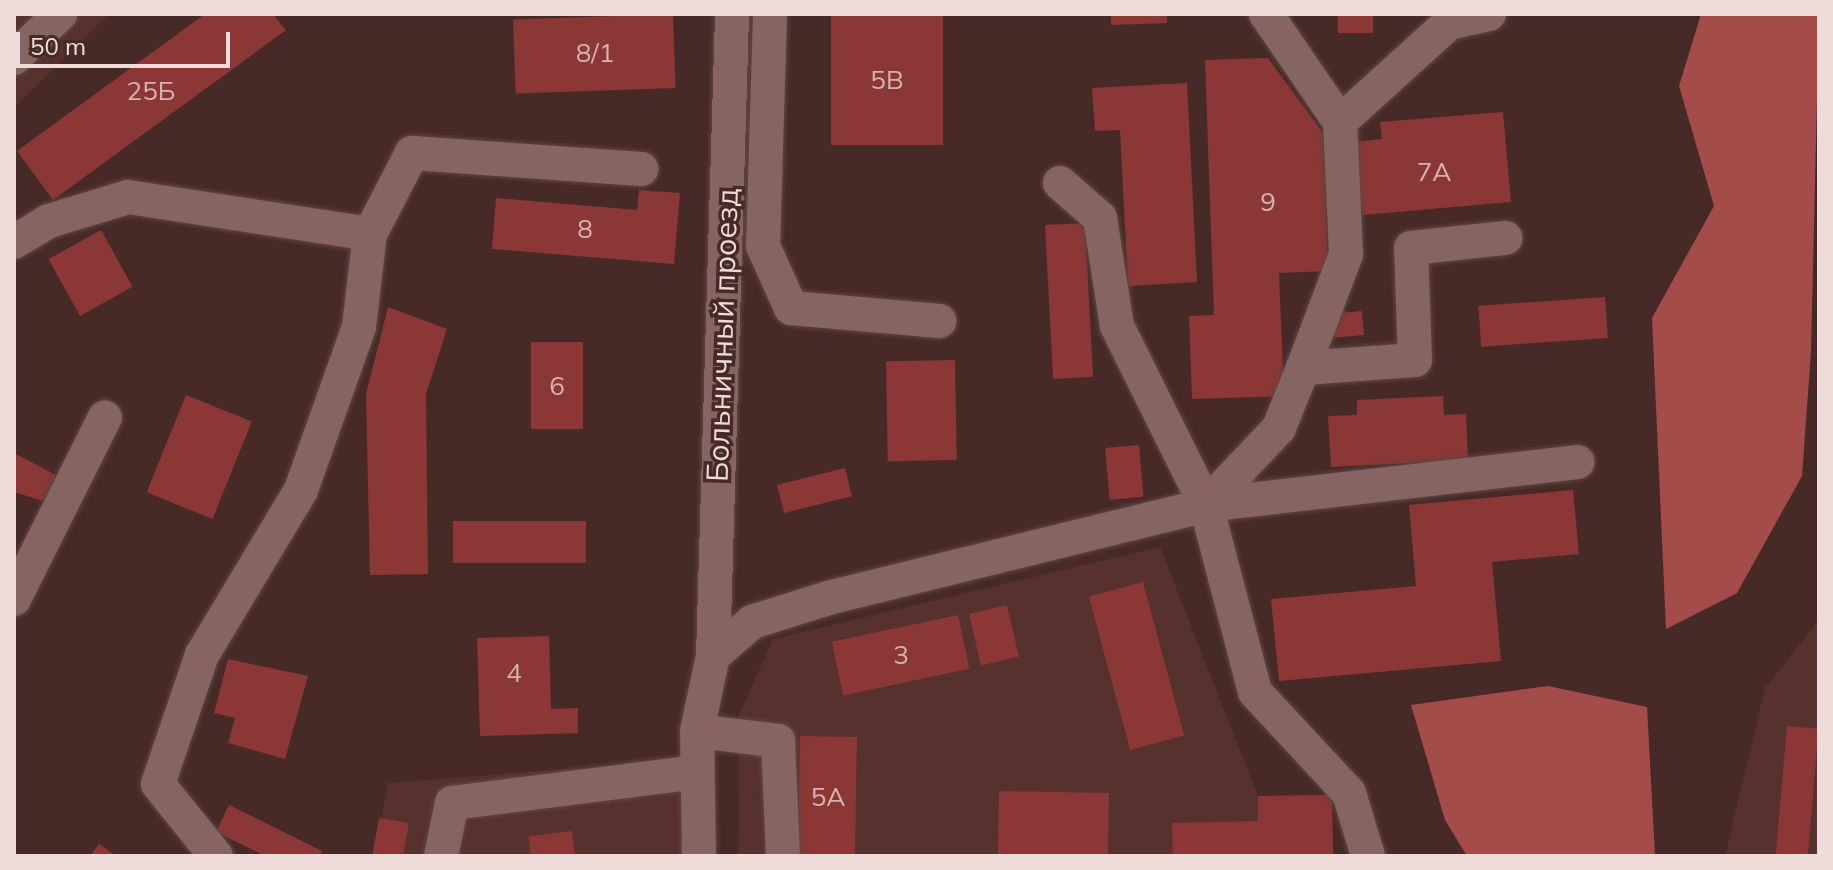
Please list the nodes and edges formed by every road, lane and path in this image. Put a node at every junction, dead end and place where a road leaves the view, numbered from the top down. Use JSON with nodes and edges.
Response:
{"nodes":[{"id":1,"x":60,"y":14,"type":"edge"},
{"id":2,"x":732,"y":14,"type":"edge"},
{"id":3,"x":770,"y":14,"type":"edge"},
{"id":4,"x":1266,"y":14,"type":"edge"},
{"id":5,"x":1489,"y":14,"type":"edge"},
{"id":6,"x":14,"y":58,"type":"edge"},
{"id":7,"x":1340,"y":122,"type":"junction"},
{"id":8,"x":641,"y":169,"type":"dead end"},
{"id":9,"x":1060,"y":183,"type":"dead end"},
{"id":10,"x":370,"y":234,"type":"junction"},
{"id":11,"x":1505,"y":238,"type":"dead end"},
{"id":12,"x":14,"y":242,"type":"edge"},
{"id":13,"x":939,"y":321,"type":"dead end"},
{"id":14,"x":1303,"y":368,"type":"junction"},
{"id":15,"x":105,"y":417,"type":"dead end"},
{"id":16,"x":1578,"y":462,"type":"dead end"},
{"id":17,"x":1206,"y":505,"type":"junction"},
{"id":18,"x":14,"y":599,"type":"edge"},
{"id":19,"x":713,"y":656,"type":"junction"},
{"id":20,"x":697,"y":731,"type":"junction"},
{"id":21,"x":697,"y":772,"type":"junction"},
{"id":22,"x":216,"y":856,"type":"edge"},
{"id":23,"x":441,"y":856,"type":"edge"},
{"id":24,"x":699,"y":856,"type":"edge"},
{"id":25,"x":783,"y":856,"type":"edge"},
{"id":26,"x":1368,"y":856,"type":"edge"}],
"edges":[{"from":1,"to":6,"type":"street"},
{"from":2,"to":19,"type":"street","name":"Больничный проезд"},
{"from":3,"to":13,"type":"street"},
{"from":4,"to":7,"type":"street"},
{"from":5,"to":7,"type":"street"},
{"from":7,"to":14,"type":"street"},
{"from":8,"to":10,"type":"street"},
{"from":9,"to":17,"type":"street"},
{"from":10,"to":12,"type":"street"},
{"from":10,"to":22,"type":"street"},
{"from":11,"to":14,"type":"street"},
{"from":14,"to":17,"type":"street"},
{"from":15,"to":18,"type":"street"},
{"from":16,"to":17,"type":"street"},
{"from":17,"to":19,"type":"street"},
{"from":17,"to":26,"type":"street"},
{"from":19,"to":20,"type":"street","name":"Больничный проезд"},
{"from":20,"to":21,"type":"street","name":"Больничный проезд"},
{"from":20,"to":25,"type":"street"},
{"from":21,"to":23,"type":"street"},
{"from":21,"to":24,"type":"street","name":"Больничный проезд"}]}
